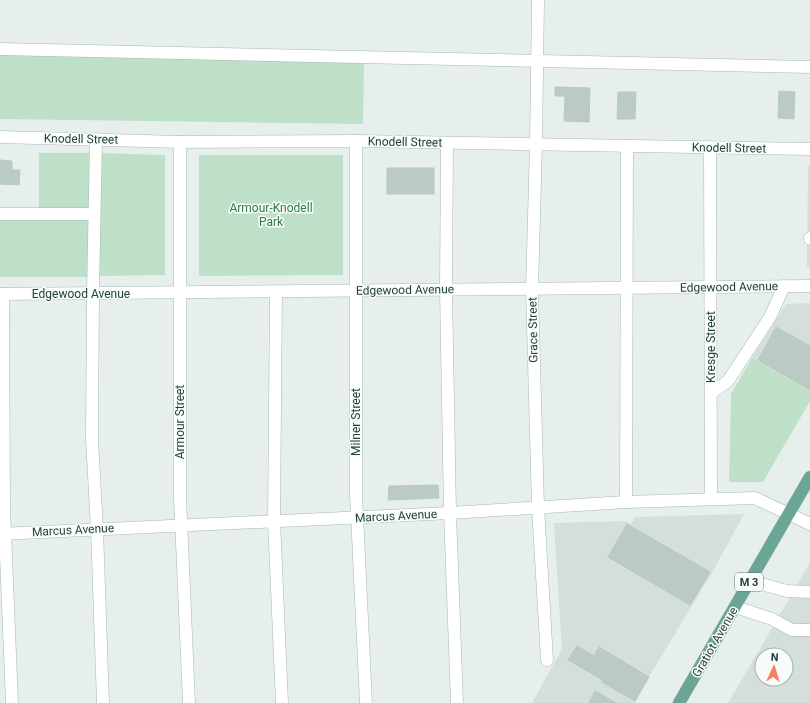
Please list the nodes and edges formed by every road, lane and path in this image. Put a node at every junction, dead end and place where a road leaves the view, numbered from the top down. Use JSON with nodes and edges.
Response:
{"nodes":[{"id":1,"x":538,"y":0,"type":"edge"},
{"id":2,"x":0,"y":49,"type":"edge"},
{"id":3,"x":537,"y":61,"type":"junction"},
{"id":4,"x":810,"y":67,"type":"edge"},
{"id":5,"x":0,"y":137,"type":"edge"},
{"id":6,"x":96,"y":139,"type":"junction"},
{"id":7,"x":356,"y":141,"type":"junction"},
{"id":8,"x":180,"y":142,"type":"junction"},
{"id":9,"x":447,"y":143,"type":"junction"},
{"id":10,"x":536,"y":144,"type":"junction"},
{"id":11,"x":627,"y":146,"type":"junction"},
{"id":12,"x":710,"y":147,"type":"junction"},
{"id":13,"x":810,"y":149,"type":"edge"},
{"id":14,"x":0,"y":214,"type":"edge"},
{"id":15,"x":94,"y":214,"type":"junction"},
{"id":16,"x":784,"y":286,"type":"junction"},
{"id":17,"x":810,"y":286,"type":"edge"},
{"id":18,"x":710,"y":287,"type":"junction"},
{"id":19,"x":626,"y":288,"type":"junction"},
{"id":20,"x":532,"y":289,"type":"junction"},
{"id":21,"x":446,"y":290,"type":"junction"},
{"id":22,"x":356,"y":291,"type":"junction"},
{"id":23,"x":276,"y":292,"type":"junction"},
{"id":24,"x":180,"y":293,"type":"junction"},
{"id":25,"x":2,"y":294,"type":"edge"},
{"id":26,"x":92,"y":294,"type":"junction"},
{"id":27,"x":711,"y":393,"type":"junction"},
{"id":28,"x":810,"y":477,"type":"edge"},
{"id":29,"x":711,"y":499,"type":"junction"},
{"id":30,"x":626,"y":502,"type":"junction"},
{"id":31,"x":538,"y":507,"type":"junction"},
{"id":32,"x":450,"y":513,"type":"junction"},
{"id":33,"x":789,"y":513,"type":"junction"},
{"id":34,"x":357,"y":518,"type":"junction"},
{"id":35,"x":274,"y":521,"type":"junction"},
{"id":36,"x":810,"y":524,"type":"edge"},
{"id":37,"x":181,"y":526,"type":"junction"},
{"id":38,"x":97,"y":529,"type":"junction"},
{"id":39,"x":2,"y":534,"type":"edge"},
{"id":40,"x":750,"y":581,"type":"junction"},
{"id":41,"x":810,"y":592,"type":"edge"},
{"id":42,"x":735,"y":606,"type":"junction"},
{"id":43,"x":810,"y":630,"type":"edge"},
{"id":44,"x":547,"y":660,"type":"dead end"},
{"id":45,"x":12,"y":703,"type":"edge"},
{"id":46,"x":103,"y":703,"type":"edge"},
{"id":47,"x":189,"y":703,"type":"edge"},
{"id":48,"x":282,"y":703,"type":"edge"},
{"id":49,"x":366,"y":703,"type":"edge"},
{"id":50,"x":457,"y":703,"type":"edge"},
{"id":51,"x":679,"y":703,"type":"edge"}],
"edges":[{"from":1,"to":3,"type":"street","name":"Grace Street"},
{"from":2,"to":3,"type":"street"},
{"from":3,"to":4,"type":"street"},
{"from":3,"to":10,"type":"street","name":"Grace Street"},
{"from":5,"to":6,"type":"street","name":"Knodell Street"},
{"from":6,"to":8,"type":"street","name":"Knodell Street"},
{"from":6,"to":15,"type":"street"},
{"from":7,"to":8,"type":"street","name":"Knodell Street"},
{"from":7,"to":9,"type":"street","name":"Knodell Street"},
{"from":7,"to":22,"type":"street","name":"Milner Street"},
{"from":8,"to":24,"type":"street","name":"Armour Street"},
{"from":9,"to":10,"type":"street","name":"Knodell Street"},
{"from":9,"to":21,"type":"street"},
{"from":10,"to":11,"type":"street","name":"Knodell Street"},
{"from":10,"to":20,"type":"street","name":"Grace Street"},
{"from":11,"to":12,"type":"street","name":"Knodell Street"},
{"from":11,"to":19,"type":"street"},
{"from":12,"to":13,"type":"street","name":"Knodell Street"},
{"from":12,"to":18,"type":"street","name":"Kresge Street"},
{"from":14,"to":15,"type":"street"},
{"from":15,"to":26,"type":"street"},
{"from":16,"to":17,"type":"street","name":"Edgewood Avenue"},
{"from":16,"to":18,"type":"street","name":"Edgewood Avenue"},
{"from":16,"to":27,"type":"street"},
{"from":18,"to":19,"type":"street","name":"Edgewood Avenue"},
{"from":18,"to":27,"type":"street","name":"Kresge Street"},
{"from":19,"to":20,"type":"street","name":"Edgewood Avenue"},
{"from":19,"to":30,"type":"street"},
{"from":20,"to":21,"type":"street","name":"Edgewood Avenue"},
{"from":20,"to":31,"type":"street","name":"Grace Street"},
{"from":21,"to":22,"type":"street","name":"Edgewood Avenue"},
{"from":21,"to":32,"type":"street"},
{"from":22,"to":23,"type":"street","name":"Edgewood Avenue"},
{"from":22,"to":34,"type":"street","name":"Milner Street"},
{"from":23,"to":24,"type":"street","name":"Edgewood Avenue"},
{"from":23,"to":35,"type":"street"},
{"from":24,"to":26,"type":"street","name":"Edgewood Avenue"},
{"from":24,"to":37,"type":"street","name":"Armour Street"},
{"from":25,"to":26,"type":"street","name":"Edgewood Avenue"},
{"from":25,"to":39,"type":"street"},
{"from":26,"to":38,"type":"street"},
{"from":27,"to":29,"type":"street","name":"Kresge Street"},
{"from":28,"to":33,"type":"main road","name":"Gratiot Avenue","number":"M 3"},
{"from":29,"to":30,"type":"street","name":"Marcus Avenue"},
{"from":29,"to":33,"type":"street","name":"Marcus Avenue"},
{"from":30,"to":31,"type":"street","name":"Marcus Avenue"},
{"from":31,"to":32,"type":"street","name":"Marcus Avenue"},
{"from":31,"to":44,"type":"street","name":"Grace Street"},
{"from":32,"to":34,"type":"street","name":"Marcus Avenue"},
{"from":32,"to":50,"type":"street"},
{"from":33,"to":36,"type":"street","name":"Marcus Avenue"},
{"from":33,"to":40,"type":"main road","name":"Gratiot Avenue","number":"M 3"},
{"from":34,"to":35,"type":"street","name":"Marcus Avenue"},
{"from":34,"to":49,"type":"street","name":"Milner Street"},
{"from":35,"to":37,"type":"street","name":"Marcus Avenue"},
{"from":35,"to":48,"type":"street"},
{"from":37,"to":38,"type":"street","name":"Marcus Avenue"},
{"from":37,"to":47,"type":"street","name":"Armour Street"},
{"from":38,"to":39,"type":"street","name":"Marcus Avenue"},
{"from":38,"to":46,"type":"street"},
{"from":39,"to":45,"type":"street"},
{"from":40,"to":41,"type":"street"},
{"from":40,"to":42,"type":"main road","name":"Gratiot Avenue","number":"M 3"},
{"from":42,"to":43,"type":"street"},
{"from":42,"to":51,"type":"main road","name":"Gratiot Avenue","number":"M 3"}]}
